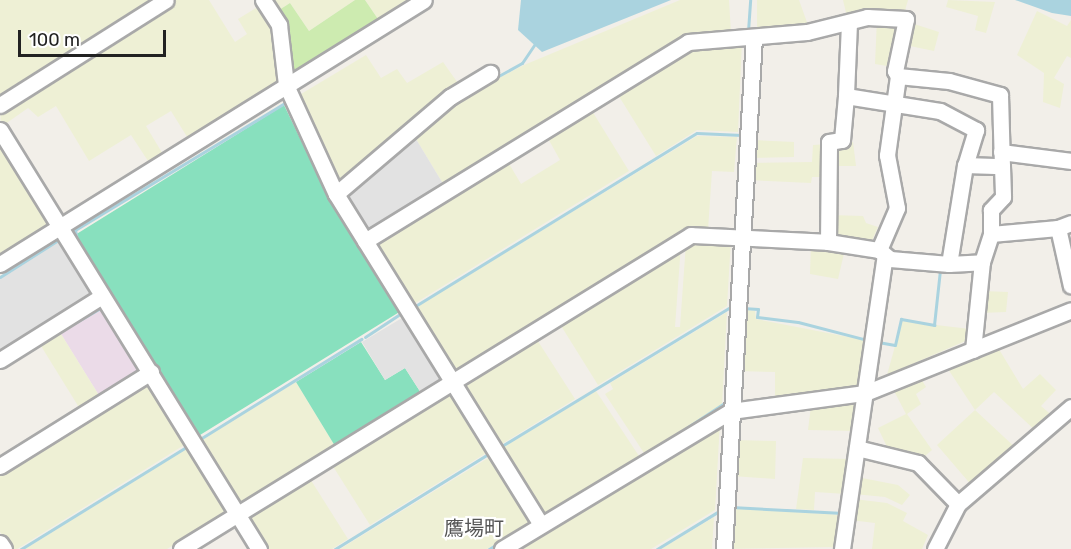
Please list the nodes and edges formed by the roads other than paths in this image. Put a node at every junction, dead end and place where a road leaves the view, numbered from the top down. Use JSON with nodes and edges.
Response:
{"nodes":[{"id":1,"x":166,"y":0,"type":"edge"},
{"id":2,"x":263,"y":0,"type":"edge"},
{"id":3,"x":424,"y":0,"type":"edge"},
{"id":4,"x":849,"y":23,"type":"junction"},
{"id":5,"x":754,"y":37,"type":"junction"},
{"id":6,"x":490,"y":73,"type":"dead end"},
{"id":7,"x":898,"y":76,"type":"junction"},
{"id":8,"x":286,"y":85,"type":"junction"},
{"id":9,"x":846,"y":96,"type":"junction"},
{"id":10,"x":894,"y":102,"type":"junction"},
{"id":11,"x":0,"y":105,"type":"edge"},
{"id":12,"x":0,"y":130,"type":"edge"},
{"id":13,"x":1001,"y":159,"type":"junction"},
{"id":14,"x":1071,"y":161,"type":"edge"},
{"id":15,"x":965,"y":165,"type":"junction"},
{"id":16,"x":336,"y":194,"type":"junction"},
{"id":17,"x":1065,"y":225,"type":"edge"},
{"id":18,"x":59,"y":227,"type":"junction"},
{"id":19,"x":991,"y":234,"type":"junction"},
{"id":20,"x":742,"y":238,"type":"junction"},
{"id":21,"x":365,"y":241,"type":"junction"},
{"id":22,"x":828,"y":242,"type":"junction"},
{"id":23,"x":882,"y":252,"type":"junction"},
{"id":24,"x":982,"y":262,"type":"junction"},
{"id":25,"x":0,"y":264,"type":"edge"},
{"id":26,"x":949,"y":264,"type":"junction"},
{"id":27,"x":1071,"y":286,"type":"edge"},
{"id":28,"x":102,"y":296,"type":"junction"},
{"id":29,"x":1071,"y":310,"type":"edge"},
{"id":30,"x":973,"y":350,"type":"junction"},
{"id":31,"x":0,"y":360,"type":"edge"},
{"id":32,"x":151,"y":372,"type":"junction"},
{"id":33,"x":452,"y":382,"type":"junction"},
{"id":34,"x":865,"y":393,"type":"junction"},
{"id":35,"x":1071,"y":407,"type":"edge"},
{"id":36,"x":731,"y":411,"type":"junction"},
{"id":37,"x":857,"y":448,"type":"junction"},
{"id":38,"x":0,"y":466,"type":"edge"},
{"id":39,"x":958,"y":504,"type":"junction"},
{"id":40,"x":237,"y":514,"type":"junction"},
{"id":41,"x":541,"y":525,"type":"junction"},
{"id":42,"x":0,"y":543,"type":"edge"},
{"id":43,"x":4,"y":549,"type":"edge"},
{"id":44,"x":181,"y":549,"type":"edge"},
{"id":45,"x":259,"y":549,"type":"edge"},
{"id":46,"x":502,"y":549,"type":"edge"},
{"id":47,"x":723,"y":549,"type":"edge"},
{"id":48,"x":842,"y":549,"type":"edge"},
{"id":49,"x":934,"y":549,"type":"edge"}],
"edges":[{"from":1,"to":11,"type":"street"},
{"from":2,"to":8,"type":"street"},
{"from":3,"to":8,"type":"street"},
{"from":4,"to":5,"type":"street"},
{"from":4,"to":7,"type":"street"},
{"from":4,"to":9,"type":"street"},
{"from":5,"to":20,"type":"street"},
{"from":5,"to":21,"type":"street"},
{"from":6,"to":16,"type":"street"},
{"from":7,"to":10,"type":"street"},
{"from":7,"to":13,"type":"street"},
{"from":8,"to":16,"type":"street"},
{"from":8,"to":18,"type":"street"},
{"from":9,"to":10,"type":"street"},
{"from":9,"to":22,"type":"street"},
{"from":10,"to":15,"type":"street"},
{"from":10,"to":23,"type":"street"},
{"from":12,"to":18,"type":"street"},
{"from":13,"to":14,"type":"street"},
{"from":13,"to":15,"type":"street"},
{"from":13,"to":19,"type":"street"},
{"from":15,"to":26,"type":"street"},
{"from":16,"to":21,"type":"street"},
{"from":17,"to":19,"type":"street"},
{"from":17,"to":27,"type":"street"},
{"from":18,"to":25,"type":"street"},
{"from":18,"to":28,"type":"street"},
{"from":19,"to":24,"type":"street"},
{"from":20,"to":22,"type":"street"},
{"from":20,"to":33,"type":"street"},
{"from":20,"to":36,"type":"street"},
{"from":21,"to":33,"type":"street"},
{"from":22,"to":23,"type":"street"},
{"from":23,"to":26,"type":"street"},
{"from":23,"to":34,"type":"street"},
{"from":24,"to":26,"type":"street"},
{"from":24,"to":30,"type":"street"},
{"from":28,"to":31,"type":"street"},
{"from":28,"to":32,"type":"street"},
{"from":29,"to":30,"type":"street"},
{"from":30,"to":34,"type":"street"},
{"from":32,"to":38,"type":"street"},
{"from":32,"to":40,"type":"street"},
{"from":33,"to":40,"type":"street"},
{"from":33,"to":41,"type":"street"},
{"from":34,"to":36,"type":"street"},
{"from":34,"to":37,"type":"street"},
{"from":35,"to":39,"type":"street"},
{"from":36,"to":41,"type":"street"},
{"from":36,"to":47,"type":"street"},
{"from":37,"to":39,"type":"street"},
{"from":37,"to":48,"type":"street"},
{"from":39,"to":49,"type":"street"},
{"from":40,"to":44,"type":"street"},
{"from":40,"to":45,"type":"street"},
{"from":41,"to":46,"type":"street"},
{"from":42,"to":43,"type":"street"}]}
